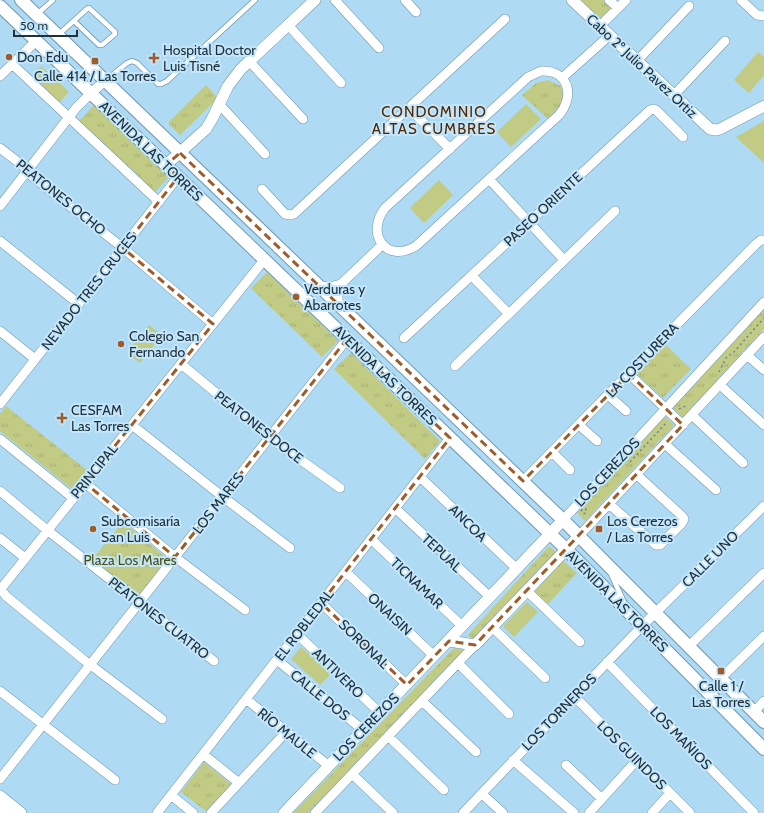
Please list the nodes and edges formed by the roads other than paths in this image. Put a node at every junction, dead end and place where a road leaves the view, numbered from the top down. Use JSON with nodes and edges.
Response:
{"nodes":[{"id":1,"x":21,"y":0,"type":"edge"},
{"id":2,"x":54,"y":0,"type":"edge"},
{"id":3,"x":255,"y":0,"type":"edge"},
{"id":4,"x":315,"y":0,"type":"edge"},
{"id":5,"x":335,"y":0,"type":"edge"},
{"id":6,"x":405,"y":0,"type":"edge"},
{"id":7,"x":572,"y":0,"type":"edge"},
{"id":8,"x":609,"y":0,"type":"edge"},
{"id":9,"x":626,"y":0,"type":"edge"},
{"id":10,"x":741,"y":0,"type":"edge"},
{"id":11,"x":0,"y":6,"type":"edge"},
{"id":12,"x":690,"y":6,"type":"dead end"},
{"id":13,"x":618,"y":8,"type":"junction"},
{"id":14,"x":416,"y":12,"type":"dead end"},
{"id":15,"x":36,"y":15,"type":"junction"},
{"id":16,"x":761,"y":16,"type":"edge"},
{"id":17,"x":505,"y":19,"type":"dead end"},
{"id":18,"x":74,"y":21,"type":"junction"},
{"id":19,"x":288,"y":25,"type":"junction"},
{"id":20,"x":600,"y":26,"type":"junction"},
{"id":21,"x":23,"y":28,"type":"junction"},
{"id":22,"x":58,"y":35,"type":"junction"},
{"id":23,"x":610,"y":35,"type":"junction"},
{"id":24,"x":36,"y":40,"type":"junction"},
{"id":25,"x":725,"y":41,"type":"dead end"},
{"id":26,"x":379,"y":48,"type":"dead end"},
{"id":27,"x":249,"y":60,"type":"junction"},
{"id":28,"x":637,"y":61,"type":"junction"},
{"id":29,"x":12,"y":64,"type":"junction"},
{"id":30,"x":0,"y":76,"type":"edge"},
{"id":31,"x":562,"y":78,"type":"junction"},
{"id":32,"x":106,"y":80,"type":"junction"},
{"id":33,"x":341,"y":83,"type":"dead end"},
{"id":34,"x":91,"y":93,"type":"junction"},
{"id":35,"x":674,"y":95,"type":"junction"},
{"id":36,"x":218,"y":104,"type":"junction"},
{"id":37,"x":764,"y":106,"type":"edge"},
{"id":38,"x":409,"y":108,"type":"junction"},
{"id":39,"x":69,"y":118,"type":"junction"},
{"id":40,"x":303,"y":119,"type":"dead end"},
{"id":41,"x":683,"y":137,"type":"dead end"},
{"id":42,"x":0,"y":148,"type":"edge"},
{"id":43,"x":450,"y":149,"type":"junction"},
{"id":44,"x":180,"y":152,"type":"junction"},
{"id":45,"x":265,"y":154,"type":"dead end"},
{"id":46,"x":166,"y":165,"type":"junction"},
{"id":47,"x":27,"y":171,"type":"junction"},
{"id":48,"x":178,"y":177,"type":"junction"},
{"id":49,"x":489,"y":179,"type":"junction"},
{"id":50,"x":262,"y":189,"type":"dead end"},
{"id":51,"x":159,"y":202,"type":"junction"},
{"id":52,"x":0,"y":206,"type":"edge"},
{"id":53,"x":615,"y":211,"type":"dead end"},
{"id":54,"x":529,"y":222,"type":"junction"},
{"id":55,"x":265,"y":234,"type":"junction"},
{"id":56,"x":763,"y":240,"type":"edge"},
{"id":57,"x":0,"y":241,"type":"edge"},
{"id":58,"x":382,"y":245,"type":"junction"},
{"id":59,"x":123,"y":248,"type":"junction"},
{"id":60,"x":252,"y":248,"type":"junction"},
{"id":61,"x":264,"y":260,"type":"junction"},
{"id":62,"x":564,"y":260,"type":"junction"},
{"id":63,"x":472,"y":276,"type":"junction"},
{"id":64,"x":341,"y":284,"type":"junction"},
{"id":65,"x":320,"y":286,"type":"junction"},
{"id":66,"x":764,"y":302,"type":"edge"},
{"id":67,"x":79,"y":304,"type":"junction"},
{"id":68,"x":338,"y":304,"type":"junction"},
{"id":69,"x":509,"y":314,"type":"junction"},
{"id":70,"x":213,"y":324,"type":"junction"},
{"id":71,"x":0,"y":331,"type":"edge"},
{"id":72,"x":372,"y":336,"type":"junction"},
{"id":73,"x":764,"y":337,"type":"edge"},
{"id":74,"x":404,"y":338,"type":"dead end"},
{"id":75,"x":347,"y":339,"type":"junction"},
{"id":76,"x":358,"y":349,"type":"junction"},
{"id":77,"x":747,"y":355,"type":"junction"},
{"id":78,"x":36,"y":359,"type":"junction"},
{"id":79,"x":180,"y":364,"type":"junction"},
{"id":80,"x":455,"y":366,"type":"dead end"},
{"id":81,"x":764,"y":370,"type":"edge"},
{"id":82,"x":629,"y":374,"type":"junction"},
{"id":83,"x":720,"y":385,"type":"junction"},
{"id":84,"x":608,"y":395,"type":"junction"},
{"id":85,"x":0,"y":404,"type":"edge"},
{"id":86,"x":666,"y":409,"type":"junction"},
{"id":87,"x":626,"y":411,"type":"dead end"},
{"id":88,"x":692,"y":415,"type":"junction"},
{"id":89,"x":132,"y":425,"type":"junction"},
{"id":90,"x":579,"y":425,"type":"junction"},
{"id":91,"x":683,"y":425,"type":"junction"},
{"id":92,"x":764,"y":425,"type":"edge"},
{"id":93,"x":270,"y":436,"type":"junction"},
{"id":94,"x":450,"y":438,"type":"junction"},
{"id":95,"x":0,"y":439,"type":"edge"},
{"id":96,"x":597,"y":441,"type":"dead end"},
{"id":97,"x":665,"y":444,"type":"junction"},
{"id":98,"x":552,"y":452,"type":"junction"},
{"id":99,"x":743,"y":463,"type":"dead end"},
{"id":100,"x":570,"y":470,"type":"dead end"},
{"id":101,"x":637,"y":475,"type":"junction"},
{"id":102,"x":420,"y":477,"type":"junction"},
{"id":103,"x":523,"y":481,"type":"junction"},
{"id":104,"x":85,"y":484,"type":"junction"},
{"id":105,"x":340,"y":488,"type":"dead end"},
{"id":106,"x":716,"y":490,"type":"dead end"},
{"id":107,"x":0,"y":491,"type":"edge"},
{"id":108,"x":223,"y":497,"type":"junction"},
{"id":109,"x":73,"y":498,"type":"junction"},
{"id":110,"x":609,"y":504,"type":"junction"},
{"id":111,"x":764,"y":506,"type":"edge"},
{"id":112,"x":395,"y":508,"type":"junction"},
{"id":113,"x":563,"y":520,"type":"junction"},
{"id":114,"x":47,"y":530,"type":"junction"},
{"id":115,"x":550,"y":533,"type":"junction"},
{"id":116,"x":579,"y":536,"type":"junction"},
{"id":117,"x":0,"y":538,"type":"edge"},
{"id":118,"x":371,"y":539,"type":"junction"},
{"id":119,"x":290,"y":548,"type":"dead end"},
{"id":120,"x":566,"y":549,"type":"junction"},
{"id":121,"x":175,"y":557,"type":"junction"},
{"id":122,"x":26,"y":558,"type":"junction"},
{"id":123,"x":607,"y":563,"type":"junction"},
{"id":124,"x":517,"y":569,"type":"junction"},
{"id":125,"x":346,"y":572,"type":"junction"},
{"id":126,"x":764,"y":573,"type":"edge"},
{"id":127,"x":0,"y":589,"type":"edge"},
{"id":128,"x":527,"y":591,"type":"junction"},
{"id":129,"x":490,"y":597,"type":"junction"},
{"id":130,"x":139,"y":603,"type":"junction"},
{"id":131,"x":321,"y":603,"type":"junction"},
{"id":132,"x":244,"y":610,"type":"dead end"},
{"id":133,"x":627,"y":611,"type":"junction"},
{"id":134,"x":656,"y":613,"type":"junction"},
{"id":135,"x":462,"y":626,"type":"junction"},
{"id":136,"x":642,"y":626,"type":"junction"},
{"id":137,"x":492,"y":627,"type":"junction"},
{"id":138,"x":297,"y":634,"type":"junction"},
{"id":139,"x":764,"y":636,"type":"edge"},
{"id":140,"x":449,"y":640,"type":"junction"},
{"id":141,"x":580,"y":642,"type":"dead end"},
{"id":142,"x":475,"y":645,"type":"junction"},
{"id":143,"x":689,"y":646,"type":"junction"},
{"id":144,"x":434,"y":656,"type":"junction"},
{"id":145,"x":277,"y":660,"type":"junction"},
{"id":146,"x":214,"y":661,"type":"dead end"},
{"id":147,"x":607,"y":662,"type":"junction"},
{"id":148,"x":458,"y":663,"type":"junction"},
{"id":149,"x":91,"y":664,"type":"junction"},
{"id":150,"x":545,"y":678,"type":"dead end"},
{"id":151,"x":721,"y":678,"type":"junction"},
{"id":152,"x":407,"y":685,"type":"junction"},
{"id":153,"x":0,"y":691,"type":"edge"},
{"id":154,"x":574,"y":696,"type":"junction"},
{"id":155,"x":246,"y":699,"type":"junction"},
{"id":156,"x":422,"y":701,"type":"junction"},
{"id":157,"x":764,"y":701,"type":"edge"},
{"id":158,"x":754,"y":712,"type":"junction"},
{"id":159,"x":380,"y":713,"type":"junction"},
{"id":160,"x":509,"y":714,"type":"dead end"},
{"id":161,"x":162,"y":720,"type":"dead end"},
{"id":162,"x":764,"y":722,"type":"edge"},
{"id":163,"x":43,"y":725,"type":"junction"},
{"id":164,"x":363,"y":730,"type":"junction"},
{"id":165,"x":286,"y":732,"type":"junction"},
{"id":166,"x":388,"y":736,"type":"junction"},
{"id":167,"x":764,"y":749,"type":"edge"},
{"id":168,"x":476,"y":752,"type":"dead end"},
{"id":169,"x":203,"y":754,"type":"junction"},
{"id":170,"x":513,"y":760,"type":"junction"},
{"id":171,"x":637,"y":760,"type":"junction"},
{"id":172,"x":566,"y":765,"type":"dead end"},
{"id":173,"x":329,"y":766,"type":"junction"},
{"id":174,"x":352,"y":774,"type":"junction"},
{"id":175,"x":0,"y":779,"type":"edge"},
{"id":176,"x":115,"y":780,"type":"dead end"},
{"id":177,"x":239,"y":783,"type":"junction"},
{"id":178,"x":444,"y":790,"type":"dead end"},
{"id":179,"x":670,"y":793,"type":"junction"},
{"id":180,"x":482,"y":794,"type":"junction"},
{"id":181,"x":171,"y":795,"type":"junction"},
{"id":182,"x":0,"y":796,"type":"edge"},
{"id":183,"x":602,"y":799,"type":"junction"},
{"id":184,"x":0,"y":808,"type":"edge"},
{"id":185,"x":318,"y":812,"type":"edge"},
{"id":186,"x":6,"y":813,"type":"edge"},
{"id":187,"x":21,"y":813,"type":"edge"},
{"id":188,"x":157,"y":813,"type":"edge"},
{"id":189,"x":194,"y":813,"type":"edge"},
{"id":190,"x":212,"y":813,"type":"edge"},
{"id":191,"x":284,"y":813,"type":"edge"},
{"id":192,"x":393,"y":813,"type":"edge"},
{"id":193,"x":463,"y":813,"type":"edge"},
{"id":194,"x":503,"y":813,"type":"edge"},
{"id":195,"x":574,"y":813,"type":"edge"},
{"id":196,"x":589,"y":813,"type":"edge"},
{"id":197,"x":652,"y":813,"type":"edge"},
{"id":198,"x":690,"y":813,"type":"edge"},
{"id":199,"x":754,"y":813,"type":"edge"}],
"edges":[{"from":1,"to":15,"type":"main road","name":"AVENIDA LAS TORRES"},
{"from":2,"to":15,"type":"lane"},
{"from":3,"to":32,"type":"lane"},
{"from":4,"to":19,"type":"street"},
{"from":5,"to":26,"type":"street"},
{"from":6,"to":14,"type":"street"},
{"from":7,"to":20,"type":"street","name":"Cabo 2º Julio Pavez Ortiz"},
{"from":8,"to":13,"type":"street","name":"Cabo 2º Julio Pavez Ortiz"},
{"from":9,"to":13,"type":"street"},
{"from":10,"to":16,"type":"street"},
{"from":11,"to":21,"type":"main road","name":"AVENIDA LAS TORRES"},
{"from":12,"to":28,"type":"street"},
{"from":13,"to":20,"type":"street"},
{"from":15,"to":21,"type":"main road"},
{"from":15,"to":22,"type":"main road","name":"AVENIDA LAS TORRES"},
{"from":17,"to":38,"type":"street"},
{"from":18,"to":18,"type":"lane"},
{"from":18,"to":22,"type":"lane"},
{"from":19,"to":27,"type":"street"},
{"from":19,"to":33,"type":"street"},
{"from":20,"to":23,"type":"street","name":"Cabo 2º Julio Pavez Ortiz"},
{"from":21,"to":24,"type":"main road","name":"AVENIDA LAS TORRES"},
{"from":22,"to":32,"type":"main road","name":"AVENIDA LAS TORRES"},
{"from":23,"to":28,"type":"street","name":"Cabo 2º Julio Pavez Ortiz"},
{"from":23,"to":31,"type":"street"},
{"from":24,"to":29,"type":"street"},
{"from":24,"to":34,"type":"main road","name":"AVENIDA LAS TORRES"},
{"from":25,"to":35,"type":"street"},
{"from":27,"to":36,"type":"street"},
{"from":27,"to":40,"type":"street"},
{"from":28,"to":35,"type":"street","name":"Cabo 2º Julio Pavez Ortiz"},
{"from":29,"to":30,"type":"street"},
{"from":29,"to":39,"type":"street"},
{"from":31,"to":43,"type":"street"},
{"from":31,"to":49,"type":"street"},
{"from":32,"to":34,"type":"street"},
{"from":32,"to":44,"type":"main road","name":"AVENIDA LAS TORRES"},
{"from":34,"to":39,"type":"street"},
{"from":34,"to":46,"type":"main road","name":"AVENIDA LAS TORRES"},
{"from":35,"to":37,"type":"street","name":"Cabo 2º Julio Pavez Ortiz"},
{"from":36,"to":44,"type":"street"},
{"from":36,"to":45,"type":"street"},
{"from":38,"to":43,"type":"street"},
{"from":38,"to":50,"type":"street"},
{"from":39,"to":47,"type":"street"},
{"from":39,"to":51,"type":"street"},
{"from":41,"to":54,"type":"street","name":"PASEO ORIENTE"},
{"from":42,"to":47,"type":"street","name":"PEATONES OCHO"},
{"from":43,"to":58,"type":"street"},
{"from":44,"to":46,"type":"street"},
{"from":44,"to":55,"type":"main road","name":"AVENIDA LAS TORRES"},
{"from":46,"to":48,"type":"main road","name":"AVENIDA LAS TORRES"},
{"from":47,"to":52,"type":"street"},
{"from":47,"to":59,"type":"street","name":"PEATONES OCHO"},
{"from":48,"to":51,"type":"street","name":"NEVADO TRES CRUCES"},
{"from":48,"to":60,"type":"main road","name":"AVENIDA LAS TORRES"},
{"from":49,"to":54,"type":"street"},
{"from":49,"to":58,"type":"street"},
{"from":51,"to":59,"type":"street","name":"NEVADO TRES CRUCES"},
{"from":53,"to":62,"type":"street"},
{"from":54,"to":62,"type":"street"},
{"from":54,"to":63,"type":"street","name":"PASEO ORIENTE"},
{"from":55,"to":60,"type":"main road"},
{"from":55,"to":65,"type":"main road","name":"AVENIDA LAS TORRES"},
{"from":56,"to":82,"type":"street","name":"LA COSTURERA"},
{"from":57,"to":67,"type":"street"},
{"from":58,"to":64,"type":"street"},
{"from":59,"to":67,"type":"street","name":"NEVADO TRES CRUCES"},
{"from":59,"to":70,"type":"street","name":"PEATONES OCHO"},
{"from":60,"to":61,"type":"main road","name":"AVENIDA LAS TORRES"},
{"from":61,"to":70,"type":"street","name":"PRINCIPAL"},
{"from":61,"to":75,"type":"main road","name":"AVENIDA LAS TORRES"},
{"from":62,"to":69,"type":"street"},
{"from":63,"to":69,"type":"street"},
{"from":63,"to":74,"type":"street","name":"PASEO ORIENTE"},
{"from":64,"to":65,"type":"street"},
{"from":64,"to":68,"type":"street"},
{"from":65,"to":68,"type":"main road","name":"AVENIDA LAS TORRES"},
{"from":66,"to":86,"type":"street","name":"LOS CEREZOS"},
{"from":67,"to":78,"type":"street","name":"NEVADO TRES CRUCES"},
{"from":68,"to":72,"type":"main road","name":"AVENIDA LAS TORRES"},
{"from":69,"to":80,"type":"street"},
{"from":70,"to":79,"type":"street","name":"PRINCIPAL"},
{"from":71,"to":78,"type":"street"},
{"from":72,"to":76,"type":"main road"},
{"from":72,"to":103,"type":"main road","name":"AVENIDA LAS TORRES"},
{"from":73,"to":77,"type":"street","name":"LOS CEREZOS"},
{"from":75,"to":76,"type":"main road","name":"AVENIDA LAS TORRES"},
{"from":75,"to":93,"type":"street","name":"LOS MARES"},
{"from":76,"to":94,"type":"main road","name":"AVENIDA LAS TORRES"},
{"from":77,"to":81,"type":"street"},
{"from":77,"to":83,"type":"street","name":"LOS CEREZOS"},
{"from":78,"to":85,"type":"street","name":"NEVADO TRES CRUCES"},
{"from":79,"to":89,"type":"street","name":"PRINCIPAL"},
{"from":79,"to":93,"type":"street","name":"PEATONES DOCE"},
{"from":82,"to":84,"type":"street","name":"LA COSTURERA"},
{"from":82,"to":86,"type":"street"},
{"from":83,"to":88,"type":"street","name":"LOS CEREZOS"},
{"from":83,"to":92,"type":"street"},
{"from":84,"to":87,"type":"street"},
{"from":84,"to":90,"type":"street","name":"LA COSTURERA"},
{"from":86,"to":91,"type":"street"},
{"from":86,"to":113,"type":"street","name":"LOS CEREZOS"},
{"from":88,"to":91,"type":"street","name":"LOS CEREZOS"},
{"from":88,"to":99,"type":"street"},
{"from":89,"to":104,"type":"street","name":"PRINCIPAL"},
{"from":89,"to":108,"type":"street"},
{"from":90,"to":96,"type":"street"},
{"from":90,"to":98,"type":"street","name":"LA COSTURERA"},
{"from":91,"to":97,"type":"street","name":"LOS CEREZOS"},
{"from":93,"to":105,"type":"street","name":"PEATONES DOCE"},
{"from":93,"to":108,"type":"street","name":"LOS MARES"},
{"from":94,"to":102,"type":"street","name":"EL ROBLEDAL"},
{"from":94,"to":115,"type":"main road","name":"AVENIDA LAS TORRES"},
{"from":95,"to":109,"type":"street"},
{"from":97,"to":101,"type":"street","name":"LOS CEREZOS"},
{"from":97,"to":106,"type":"street"},
{"from":98,"to":100,"type":"street"},
{"from":98,"to":103,"type":"street","name":"LA COSTURERA"},
{"from":101,"to":110,"type":"street","name":"LOS CEREZOS"},
{"from":101,"to":110,"type":"street"},
{"from":102,"to":112,"type":"street","name":"EL ROBLEDAL"},
{"from":102,"to":124,"type":"street","name":"ANCOA"},
{"from":103,"to":113,"type":"main road","name":"AVENIDA LAS TORRES"},
{"from":104,"to":109,"type":"street","name":"PRINCIPAL"},
{"from":104,"to":121,"type":"street"},
{"from":107,"to":114,"type":"street","name":"PEATONES CUATRO"},
{"from":108,"to":119,"type":"street"},
{"from":108,"to":121,"type":"street","name":"LOS MARES"},
{"from":109,"to":114,"type":"street","name":"PRINCIPAL"},
{"from":110,"to":116,"type":"street","name":"LOS CEREZOS"},
{"from":111,"to":134,"type":"street","name":"CALLE UNO"},
{"from":112,"to":118,"type":"street","name":"EL ROBLEDAL"},
{"from":112,"to":129,"type":"street","name":"TEPUAL"},
{"from":113,"to":115,"type":"street","name":"LOS CEREZOS"},
{"from":113,"to":116,"type":"main road","name":"AVENIDA LAS TORRES"},
{"from":114,"to":122,"type":"street","name":"PRINCIPAL"},
{"from":114,"to":130,"type":"street","name":"PEATONES CUATRO"},
{"from":115,"to":120,"type":"main road","name":"AVENIDA LAS TORRES"},
{"from":115,"to":124,"type":"street","name":"LOS CEREZOS"},
{"from":116,"to":120,"type":"street","name":"LOS CEREZOS"},
{"from":116,"to":123,"type":"main road","name":"AVENIDA LAS TORRES"},
{"from":117,"to":122,"type":"street"},
{"from":118,"to":125,"type":"street","name":"EL ROBLEDAL"},
{"from":118,"to":135,"type":"street","name":"TICNAMAR"},
{"from":120,"to":128,"type":"street","name":"LOS CEREZOS"},
{"from":120,"to":133,"type":"main road","name":"AVENIDA LAS TORRES"},
{"from":121,"to":130,"type":"street","name":"LOS MARES"},
{"from":121,"to":132,"type":"street"},
{"from":122,"to":127,"type":"street","name":"PRINCIPAL"},
{"from":123,"to":133,"type":"lane"},
{"from":123,"to":134,"type":"main road","name":"AVENIDA LAS TORRES"},
{"from":124,"to":129,"type":"street","name":"LOS CEREZOS"},
{"from":125,"to":131,"type":"street","name":"EL ROBLEDAL"},
{"from":125,"to":144,"type":"street","name":"ONAISIN"},
{"from":126,"to":143,"type":"street"},
{"from":127,"to":149,"type":"street"},
{"from":128,"to":137,"type":"street","name":"LOS CEREZOS"},
{"from":128,"to":141,"type":"street"},
{"from":129,"to":135,"type":"street","name":"LOS CEREZOS"},
{"from":130,"to":146,"type":"street","name":"PEATONES CUATRO"},
{"from":130,"to":149,"type":"street","name":"LOS MARES"},
{"from":131,"to":138,"type":"street","name":"EL ROBLEDAL"},
{"from":131,"to":152,"type":"street","name":"SORONAL"},
{"from":133,"to":136,"type":"main road","name":"AVENIDA LAS TORRES"},
{"from":134,"to":136,"type":"street","name":"LOS TORNEROS"},
{"from":134,"to":143,"type":"main road","name":"AVENIDA LAS TORRES"},
{"from":135,"to":140,"type":"street","name":"LOS CEREZOS"},
{"from":136,"to":147,"type":"street","name":"LOS TORNEROS"},
{"from":136,"to":167,"type":"main road","name":"AVENIDA LAS TORRES"},
{"from":137,"to":142,"type":"street","name":"LOS CEREZOS"},
{"from":137,"to":150,"type":"street"},
{"from":138,"to":145,"type":"street","name":"EL ROBLEDAL"},
{"from":138,"to":159,"type":"street","name":"ANTIVERO"},
{"from":139,"to":151,"type":"street"},
{"from":140,"to":142,"type":"street"},
{"from":140,"to":144,"type":"street","name":"LOS CEREZOS"},
{"from":142,"to":148,"type":"street","name":"LOS CEREZOS"},
{"from":143,"to":151,"type":"main road","name":"AVENIDA LAS TORRES"},
{"from":144,"to":152,"type":"street","name":"LOS CEREZOS"},
{"from":145,"to":155,"type":"street","name":"EL ROBLEDAL"},
{"from":145,"to":164,"type":"street","name":"CALLE DOS"},
{"from":147,"to":154,"type":"street","name":"LOS TORNEROS"},
{"from":147,"to":199,"type":"street","name":"LOS MAÑIOS"},
{"from":148,"to":156,"type":"street","name":"LOS CEREZOS"},
{"from":148,"to":160,"type":"street"},
{"from":149,"to":161,"type":"street"},
{"from":149,"to":163,"type":"street","name":"LOS MARES"},
{"from":151,"to":158,"type":"main road","name":"AVENIDA LAS TORRES"},
{"from":152,"to":159,"type":"street","name":"LOS CEREZOS"},
{"from":153,"to":163,"type":"street"},
{"from":154,"to":170,"type":"street","name":"LOS TORNEROS"},
{"from":154,"to":171,"type":"street","name":"LOS GUINDOS"},
{"from":155,"to":165,"type":"street","name":"RÍO MAULE"},
{"from":155,"to":169,"type":"street","name":"EL ROBLEDAL"},
{"from":156,"to":166,"type":"street","name":"LOS CEREZOS"},
{"from":156,"to":168,"type":"street"},
{"from":157,"to":158,"type":"street"},
{"from":158,"to":162,"type":"main road","name":"AVENIDA LAS TORRES"},
{"from":159,"to":164,"type":"street","name":"LOS CEREZOS"},
{"from":163,"to":175,"type":"street","name":"LOS MARES"},
{"from":163,"to":176,"type":"street"},
{"from":164,"to":173,"type":"street","name":"LOS CEREZOS"},
{"from":165,"to":173,"type":"street","name":"RÍO MAULE"},
{"from":165,"to":177,"type":"street"},
{"from":166,"to":174,"type":"street","name":"LOS CEREZOS"},
{"from":166,"to":178,"type":"street"},
{"from":169,"to":177,"type":"street"},
{"from":169,"to":181,"type":"street","name":"EL ROBLEDAL"},
{"from":170,"to":180,"type":"street","name":"LOS TORNEROS"},
{"from":170,"to":195,"type":"street"},
{"from":171,"to":179,"type":"street","name":"LOS GUINDOS"},
{"from":171,"to":183,"type":"street"},
{"from":172,"to":183,"type":"street"},
{"from":173,"to":191,"type":"street","name":"LOS CEREZOS"},
{"from":174,"to":185,"type":"street","name":"LOS CEREZOS"},
{"from":174,"to":192,"type":"street"},
{"from":177,"to":190,"type":"street"},
{"from":179,"to":197,"type":"street"},
{"from":179,"to":198,"type":"street","name":"LOS GUINDOS"},
{"from":180,"to":193,"type":"street","name":"LOS TORNEROS"},
{"from":180,"to":194,"type":"street"},
{"from":181,"to":188,"type":"street","name":"EL ROBLEDAL"},
{"from":181,"to":189,"type":"street"},
{"from":182,"to":187,"type":"street"},
{"from":183,"to":196,"type":"street"},
{"from":184,"to":186,"type":"street"}]}
